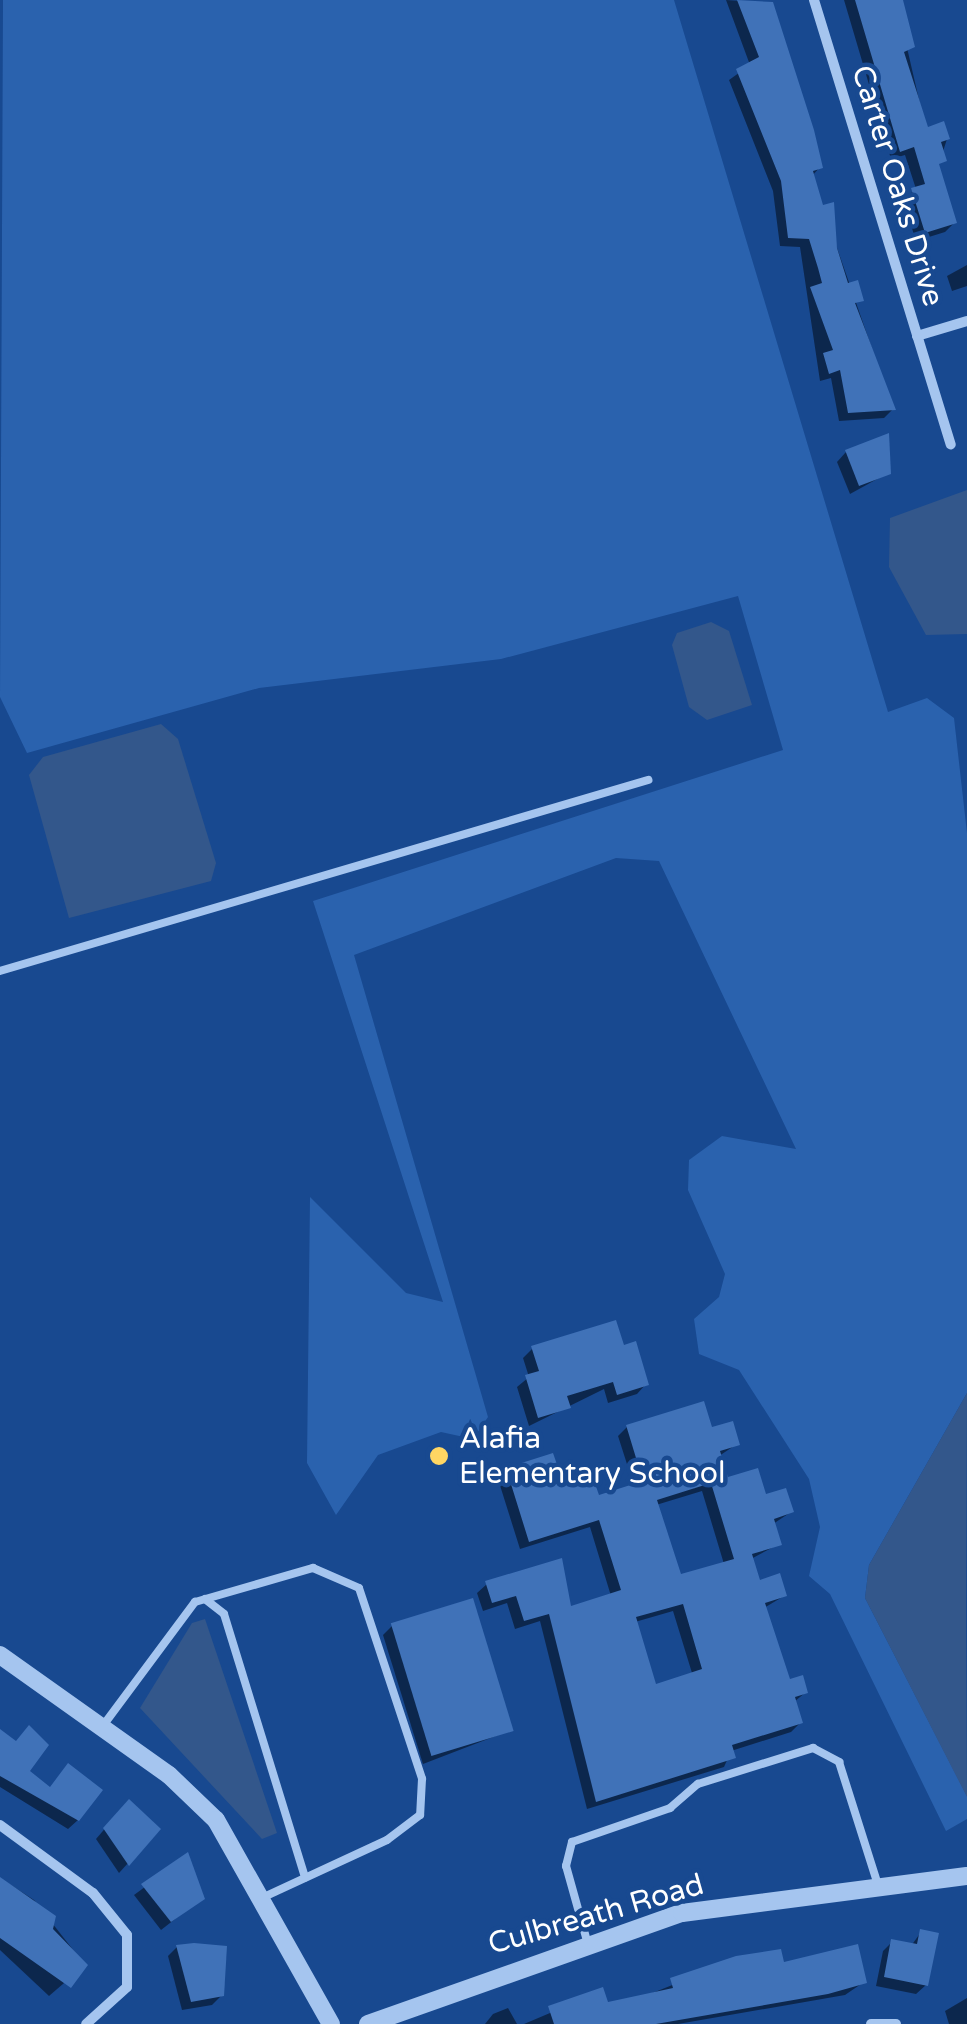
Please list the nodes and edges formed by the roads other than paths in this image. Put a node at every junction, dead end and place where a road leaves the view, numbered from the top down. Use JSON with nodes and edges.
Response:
{"nodes":[{"id":1,"x":814,"y":0,"type":"edge"},
{"id":2,"x":967,"y":322,"type":"edge"},
{"id":3,"x":917,"y":336,"type":"junction"},
{"id":4,"x":951,"y":444,"type":"dead end"},
{"id":5,"x":648,"y":780,"type":"dead end"},
{"id":6,"x":0,"y":971,"type":"edge"},
{"id":7,"x":204,"y":1598,"type":"junction"},
{"id":8,"x":0,"y":1656,"type":"edge"},
{"id":9,"x":102,"y":1727,"type":"junction"},
{"id":10,"x":0,"y":1825,"type":"edge"},
{"id":11,"x":967,"y":1876,"type":"edge"},
{"id":12,"x":304,"y":1878,"type":"junction"},
{"id":13,"x":878,"y":1884,"type":"junction"},
{"id":14,"x":266,"y":1896,"type":"junction"},
{"id":15,"x":587,"y":1941,"type":"junction"},
{"id":16,"x":86,"y":2024,"type":"edge"},
{"id":17,"x":331,"y":2024,"type":"edge"},
{"id":18,"x":368,"y":2024,"type":"edge"},
{"id":19,"x":871,"y":2024,"type":"edge"},
{"id":20,"x":896,"y":2024,"type":"edge"}],
"edges":[{"from":1,"to":3,"type":"street","name":"Carter Oaks Drive"},
{"from":2,"to":3,"type":"street"},
{"from":3,"to":4,"type":"street","name":"Carter Oaks Drive"},
{"from":5,"to":6,"type":"lane"},
{"from":7,"to":9,"type":"lane"},
{"from":7,"to":12,"type":"lane"},
{"from":7,"to":12,"type":"lane"},
{"from":8,"to":9,"type":"street"},
{"from":9,"to":14,"type":"street"},
{"from":10,"to":16,"type":"street"},
{"from":11,"to":13,"type":"street","name":"Culbreath Road"},
{"from":12,"to":14,"type":"lane"},
{"from":13,"to":15,"type":"street","name":"Culbreath Road"},
{"from":13,"to":15,"type":"lane"},
{"from":14,"to":17,"type":"street"},
{"from":15,"to":18,"type":"street","name":"Culbreath Road"},
{"from":19,"to":20,"type":"street"}]}
